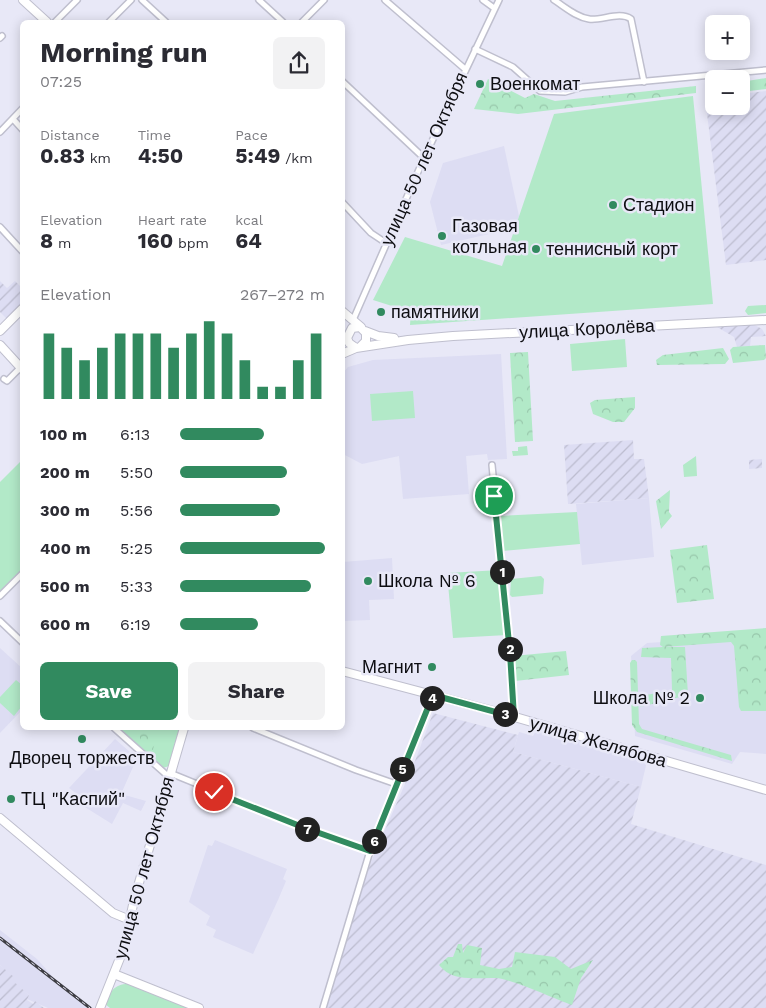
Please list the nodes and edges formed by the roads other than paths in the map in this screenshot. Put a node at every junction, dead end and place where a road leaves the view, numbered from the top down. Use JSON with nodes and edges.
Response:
{"nodes":[{"id":1,"x":23,"y":0,"type":"edge"},
{"id":2,"x":77,"y":0,"type":"edge"},
{"id":3,"x":131,"y":0,"type":"edge"},
{"id":4,"x":142,"y":0,"type":"edge"},
{"id":5,"x":260,"y":0,"type":"edge"},
{"id":6,"x":324,"y":0,"type":"edge"},
{"id":7,"x":385,"y":0,"type":"edge"},
{"id":8,"x":482,"y":0,"type":"edge"},
{"id":9,"x":498,"y":0,"type":"edge"},
{"id":10,"x":554,"y":0,"type":"edge"},
{"id":11,"x":494,"y":8,"type":"junction"},
{"id":12,"x":44,"y":20,"type":"edge"},
{"id":13,"x":57,"y":20,"type":"edge"},
{"id":14,"x":111,"y":20,"type":"edge"},
{"id":15,"x":164,"y":20,"type":"edge"},
{"id":16,"x":281,"y":20,"type":"edge"},
{"id":17,"x":304,"y":20,"type":"edge"},
{"id":18,"x":475,"y":49,"type":"junction"},
{"id":19,"x":465,"y":69,"type":"junction"},
{"id":20,"x":766,"y":70,"type":"edge"},
{"id":21,"x":644,"y":82,"type":"junction"},
{"id":22,"x":345,"y":84,"type":"edge"},
{"id":23,"x":20,"y":111,"type":"edge"},
{"id":24,"x":12,"y":119,"type":"junction"},
{"id":25,"x":20,"y":127,"type":"edge"},
{"id":26,"x":0,"y":132,"type":"edge"},
{"id":27,"x":424,"y":158,"type":"junction"},
{"id":28,"x":345,"y":205,"type":"edge"},
{"id":29,"x":0,"y":227,"type":"edge"},
{"id":30,"x":386,"y":242,"type":"junction"},
{"id":31,"x":20,"y":249,"type":"edge"},
{"id":32,"x":20,"y":311,"type":"edge"},
{"id":33,"x":345,"y":313,"type":"edge"},
{"id":34,"x":345,"y":316,"type":"edge"},
{"id":35,"x":353,"y":320,"type":"junction"},
{"id":36,"x":766,"y":320,"type":"edge"},
{"id":37,"x":364,"y":330,"type":"junction"},
{"id":38,"x":0,"y":331,"type":"edge"},
{"id":39,"x":348,"y":333,"type":"junction"},
{"id":40,"x":345,"y":338,"type":"edge"},
{"id":41,"x":408,"y":340,"type":"junction"},
{"id":42,"x":0,"y":345,"type":"edge"},
{"id":43,"x":359,"y":347,"type":"junction"},
{"id":44,"x":345,"y":353,"type":"edge"},
{"id":45,"x":20,"y":366,"type":"edge"},
{"id":46,"x":20,"y":370,"type":"edge"},
{"id":47,"x":4,"y":379,"type":"dead end"},
{"id":48,"x":492,"y":465,"type":"dead end"},
{"id":49,"x":20,"y":576,"type":"edge"},
{"id":50,"x":0,"y":596,"type":"edge"},
{"id":51,"x":0,"y":621,"type":"edge"},
{"id":52,"x":20,"y":640,"type":"edge"},
{"id":53,"x":345,"y":672,"type":"edge"},
{"id":54,"x":433,"y":695,"type":"junction"},
{"id":55,"x":514,"y":717,"type":"junction"},
{"id":56,"x":116,"y":730,"type":"edge"},
{"id":57,"x":183,"y":730,"type":"edge"},
{"id":58,"x":258,"y":730,"type":"edge"},
{"id":59,"x":169,"y":775,"type":"junction"},
{"id":60,"x":396,"y":784,"type":"junction"},
{"id":61,"x":766,"y":790,"type":"edge"},
{"id":62,"x":0,"y":818,"type":"edge"},
{"id":63,"x":370,"y":851,"type":"junction"},
{"id":64,"x":130,"y":920,"type":"junction"},
{"id":65,"x":114,"y":974,"type":"junction"},
{"id":66,"x":100,"y":1008,"type":"edge"},
{"id":67,"x":199,"y":1008,"type":"edge"},
{"id":68,"x":323,"y":1008,"type":"edge"}],
"edges":[{"from":1,"to":12,"type":"main road"},
{"from":2,"to":13,"type":"street"},
{"from":3,"to":14,"type":"street"},
{"from":4,"to":15,"type":"street"},
{"from":5,"to":16,"type":"street"},
{"from":6,"to":17,"type":"street"},
{"from":7,"to":19,"type":"street"},
{"from":8,"to":11,"type":"street"},
{"from":9,"to":11,"type":"street","name":"улица 50 лет Октября"},
{"from":10,"to":21,"type":"street"},
{"from":11,"to":18,"type":"street","name":"улица 50 лет Октября"},
{"from":18,"to":19,"type":"street","name":"улица 50 лет Октября"},
{"from":18,"to":21,"type":"street"},
{"from":19,"to":27,"type":"street","name":"улица 50 лет Октября"},
{"from":20,"to":21,"type":"street"},
{"from":22,"to":27,"type":"street"},
{"from":23,"to":24,"type":"street"},
{"from":24,"to":25,"type":"street"},
{"from":24,"to":26,"type":"street"},
{"from":27,"to":30,"type":"street","name":"улица 50 лет Октября"},
{"from":28,"to":30,"type":"street"},
{"from":29,"to":31,"type":"street"},
{"from":30,"to":35,"type":"street","name":"улица 50 лет Октября"},
{"from":32,"to":38,"type":"main road"},
{"from":33,"to":35,"type":"main road"},
{"from":34,"to":39,"type":"main road"},
{"from":35,"to":37,"type":"main road"},
{"from":36,"to":41,"type":"main road","name":"улица Королёва"},
{"from":37,"to":39,"type":"main road"},
{"from":37,"to":41,"type":"main road","name":"улица Королёва"},
{"from":37,"to":43,"type":"main road"},
{"from":39,"to":40,"type":"main road"},
{"from":39,"to":43,"type":"main road"},
{"from":41,"to":43,"type":"main road","name":"улица Королёва"},
{"from":42,"to":45,"type":"main road"},
{"from":43,"to":44,"type":"main road"},
{"from":46,"to":47,"type":"street"},
{"from":48,"to":55,"type":"street"},
{"from":49,"to":50,"type":"street"},
{"from":51,"to":52,"type":"street"},
{"from":53,"to":54,"type":"main road","name":"улица Желябова"},
{"from":54,"to":55,"type":"main road","name":"улица Желябова"},
{"from":54,"to":60,"type":"street"},
{"from":55,"to":61,"type":"main road","name":"улица Желябова"},
{"from":56,"to":59,"type":"street"},
{"from":57,"to":59,"type":"main road","name":"улица 50 лет Октября"},
{"from":58,"to":60,"type":"street"},
{"from":59,"to":63,"type":"street"},
{"from":59,"to":64,"type":"main road","name":"улица 50 лет Октября"},
{"from":60,"to":63,"type":"street"},
{"from":62,"to":64,"type":"main road"},
{"from":63,"to":68,"type":"street"},
{"from":64,"to":65,"type":"main road","name":"улица 50 лет Октября"},
{"from":65,"to":66,"type":"main road","name":"улица 50 лет Октября"},
{"from":65,"to":67,"type":"main road"}]}
